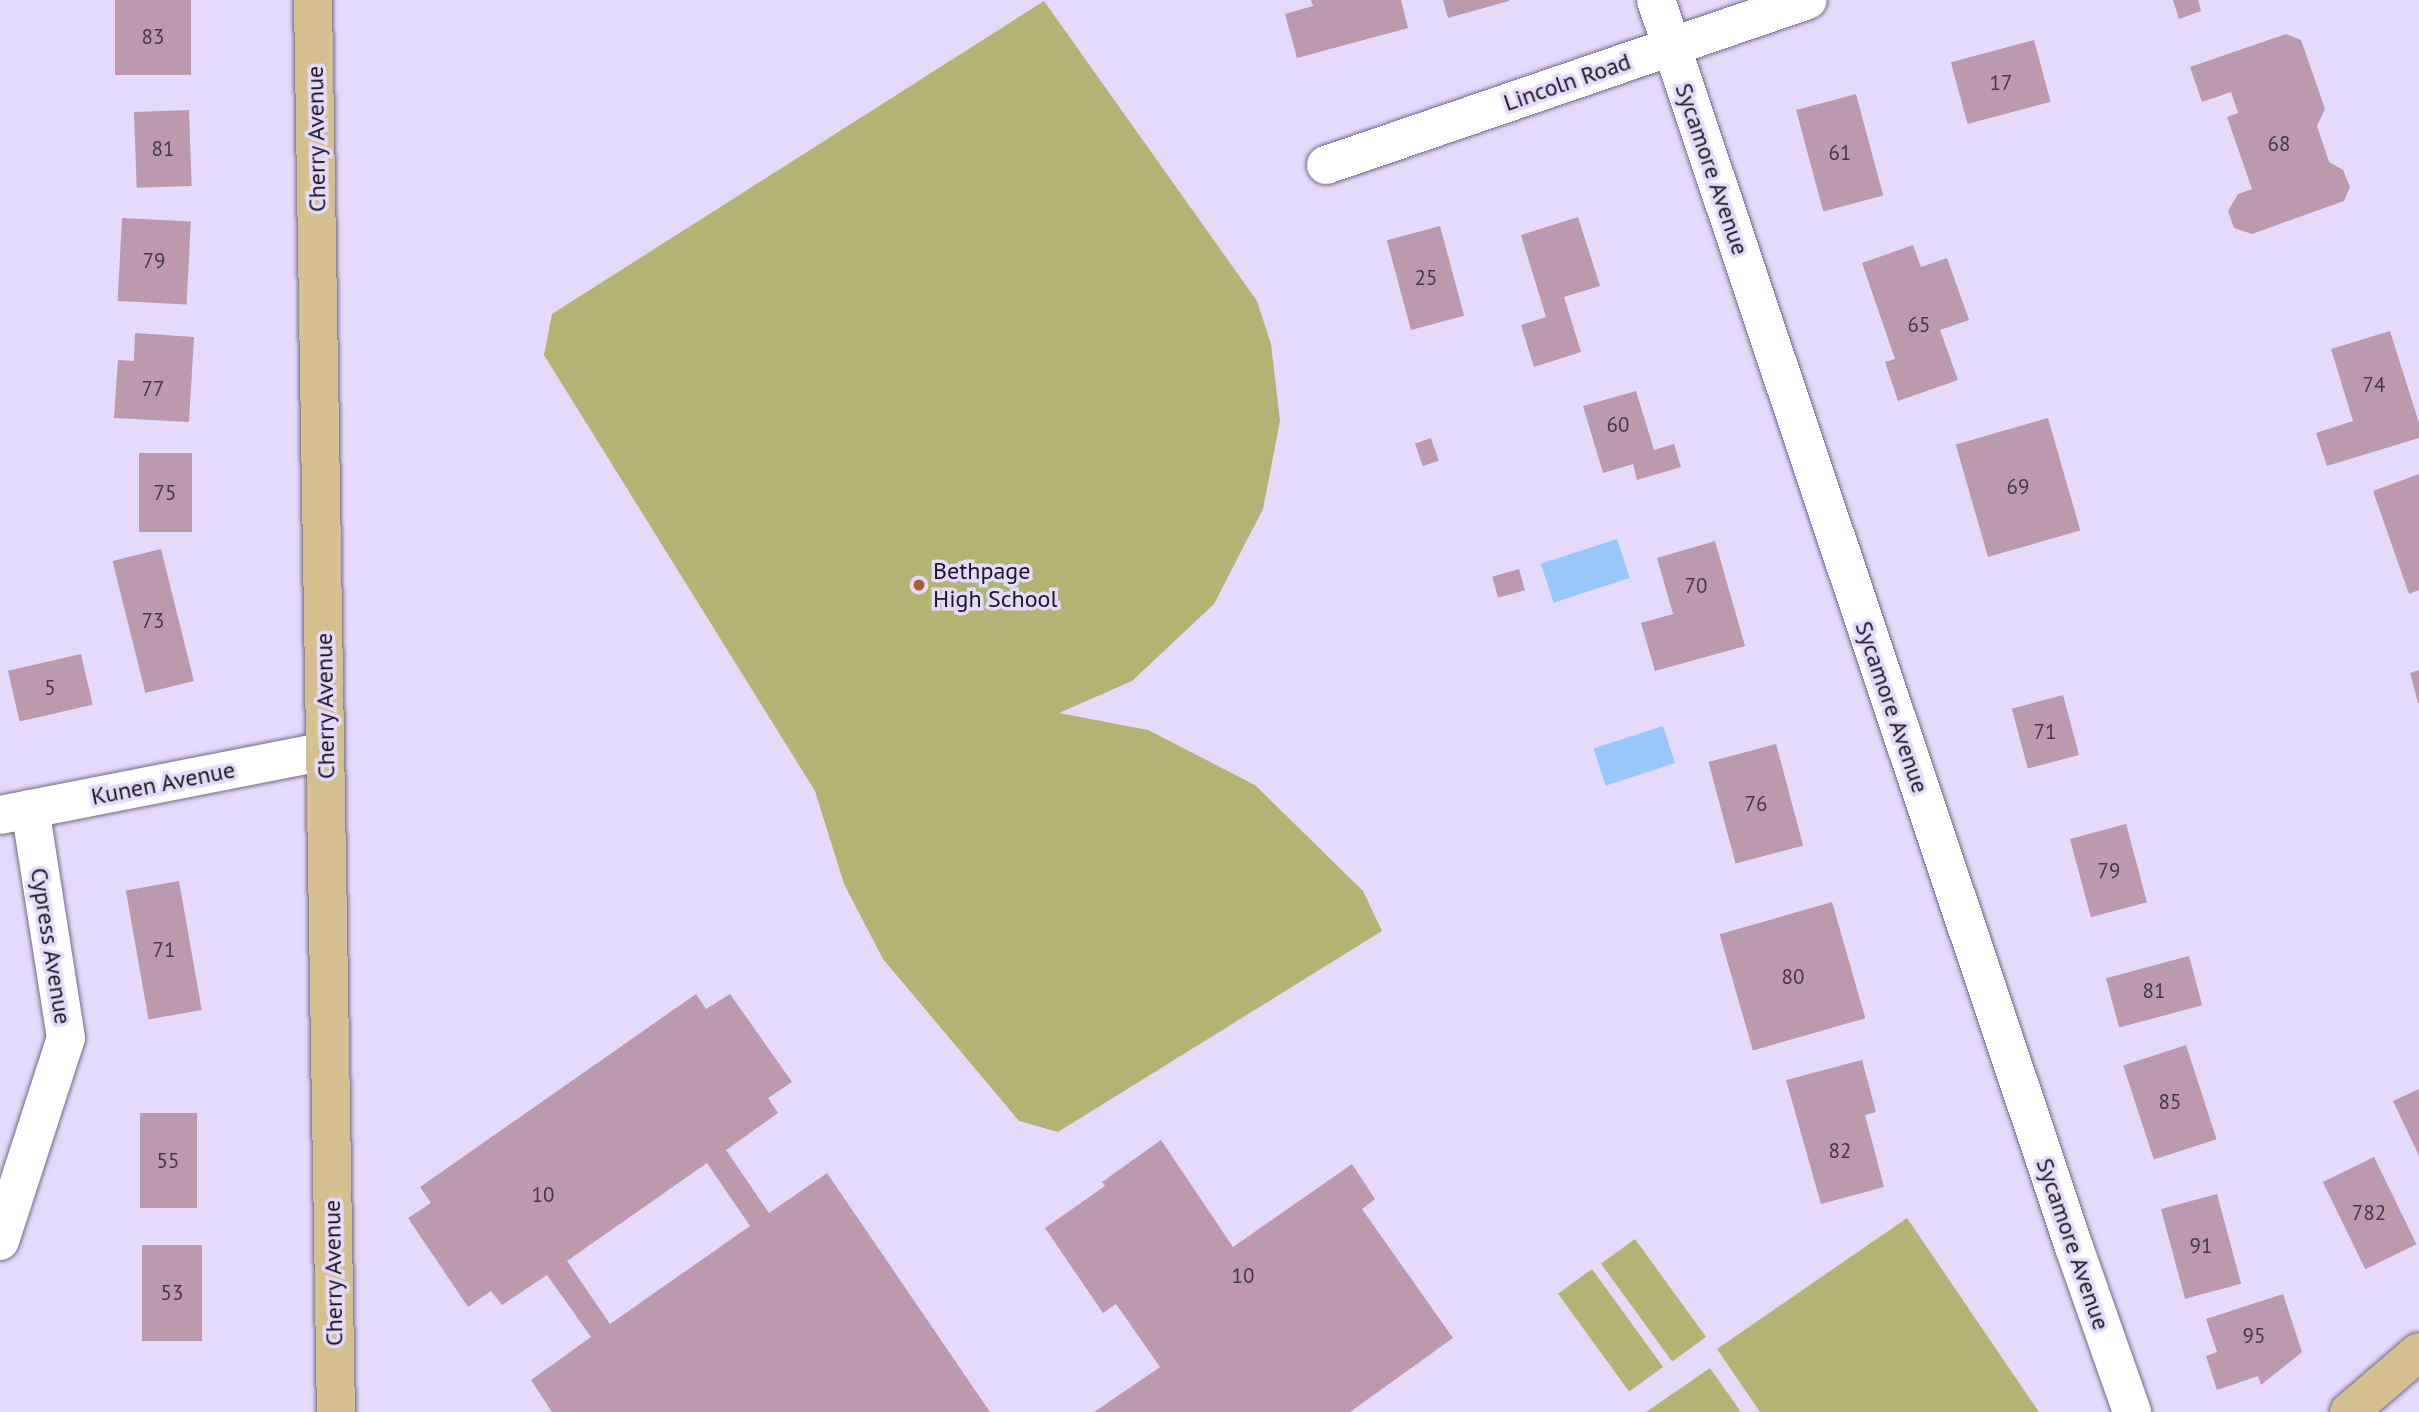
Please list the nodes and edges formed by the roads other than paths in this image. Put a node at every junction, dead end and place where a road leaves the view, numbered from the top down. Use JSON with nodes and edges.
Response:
{"nodes":[{"id":1,"x":313,"y":0,"type":"edge"},
{"id":2,"x":1656,"y":0,"type":"edge"},
{"id":3,"x":1808,"y":0,"type":"edge"},
{"id":4,"x":1671,"y":46,"type":"junction"},
{"id":5,"x":1326,"y":165,"type":"dead end"},
{"id":6,"x":325,"y":751,"type":"junction"},
{"id":7,"x":15,"y":812,"type":"edge"},
{"id":8,"x":0,"y":1241,"type":"edge"},
{"id":9,"x":2419,"y":1352,"type":"edge"},
{"id":10,"x":336,"y":1412,"type":"edge"},
{"id":11,"x":2132,"y":1412,"type":"edge"},
{"id":12,"x":2349,"y":1412,"type":"edge"}],
"edges":[{"from":1,"to":6,"type":"main road","name":"Cherry Avenue"},
{"from":2,"to":4,"type":"street","name":"Sycamore Avenue"},
{"from":3,"to":4,"type":"street","name":"Lincoln Road"},
{"from":4,"to":5,"type":"street","name":"Lincoln Road"},
{"from":4,"to":11,"type":"street","name":"Sycamore Avenue"},
{"from":6,"to":7,"type":"street","name":"Kunen Avenue"},
{"from":6,"to":10,"type":"main road","name":"Cherry Avenue"},
{"from":7,"to":8,"type":"street","name":"Cypress Avenue"},
{"from":9,"to":12,"type":"main road"}]}
